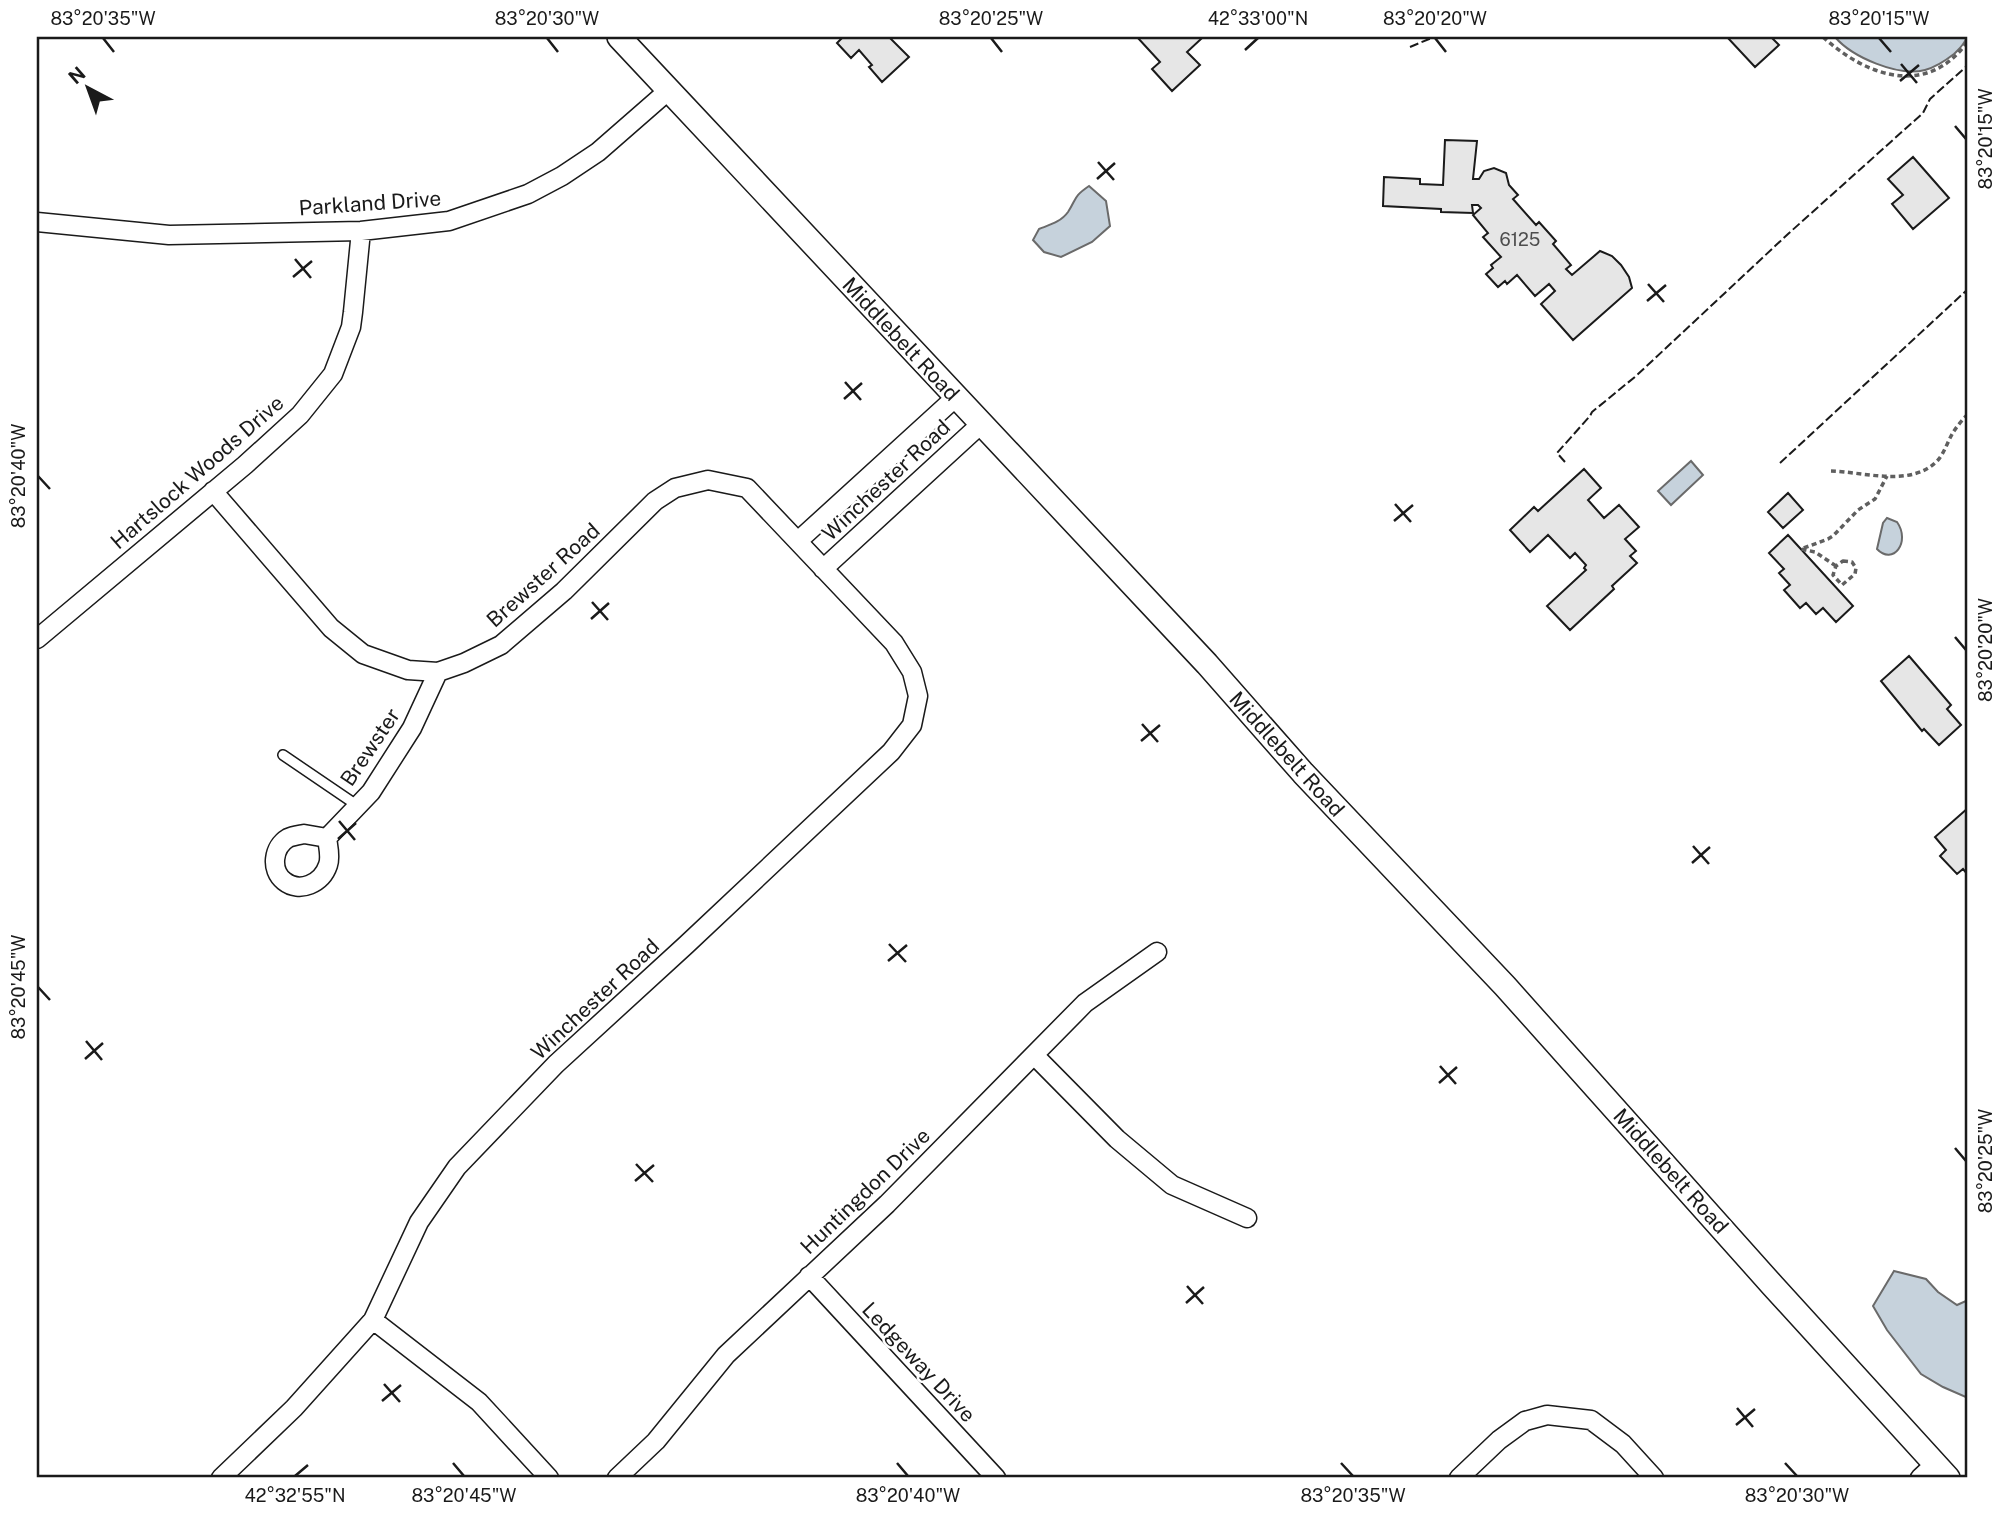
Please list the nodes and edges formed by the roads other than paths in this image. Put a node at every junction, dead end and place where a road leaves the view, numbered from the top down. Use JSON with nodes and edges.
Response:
{"nodes":[{"id":1,"x":619,"y":37,"type":"edge"},
{"id":2,"x":669,"y":90,"type":"junction"},
{"id":3,"x":37,"y":222,"type":"edge"},
{"id":4,"x":361,"y":231,"type":"junction"},
{"id":5,"x":956,"y":397,"type":"junction"},
{"id":6,"x":981,"y":424,"type":"junction"},
{"id":7,"x":213,"y":491,"type":"junction"},
{"id":8,"x":804,"y":548,"type":"junction"},
{"id":9,"x":823,"y":569,"type":"junction"},
{"id":10,"x":37,"y":639,"type":"edge"},
{"id":11,"x":438,"y":672,"type":"junction"},
{"id":12,"x":283,"y":755,"type":"dead end"},
{"id":13,"x":358,"y":806,"type":"junction"},
{"id":14,"x":327,"y":838,"type":"dead end"},
{"id":15,"x":1157,"y":952,"type":"dead end"},
{"id":16,"x":1034,"y":1055,"type":"junction"},
{"id":17,"x":1247,"y":1218,"type":"dead end"},
{"id":18,"x":809,"y":1276,"type":"junction"},
{"id":19,"x":373,"y":1320,"type":"junction"},
{"id":20,"x":1934,"y":1473,"type":"edge"},
{"id":21,"x":221,"y":1478,"type":"edge"},
{"id":22,"x":549,"y":1478,"type":"edge"},
{"id":23,"x":617,"y":1478,"type":"edge"},
{"id":24,"x":996,"y":1478,"type":"edge"},
{"id":25,"x":1459,"y":1478,"type":"edge"},
{"id":26,"x":1654,"y":1478,"type":"edge"}],
"edges":[{"from":1,"to":2,"type":"street","name":"Middlebelt Road"},
{"from":2,"to":4,"type":"street","name":"Parkland Drive"},
{"from":2,"to":5,"type":"street","name":"Middlebelt Road"},
{"from":3,"to":4,"type":"street","name":"Parkland Drive"},
{"from":4,"to":7,"type":"street","name":"Hartslock Woods Drive"},
{"from":5,"to":6,"type":"street","name":"Middlebelt Road"},
{"from":5,"to":8,"type":"street","name":"Winchester Road"},
{"from":6,"to":9,"type":"street","name":"Winchester Road"},
{"from":6,"to":20,"type":"street","name":"Middlebelt Road"},
{"from":7,"to":10,"type":"street","name":"Hartslock Woods Drive"},
{"from":7,"to":11,"type":"street","name":"Brewster Road"},
{"from":8,"to":9,"type":"street","name":"Winchester Road"},
{"from":8,"to":11,"type":"street","name":"Brewster Road"},
{"from":9,"to":19,"type":"street","name":"Winchester Road"},
{"from":11,"to":13,"type":"street","name":"Brewster"},
{"from":12,"to":13,"type":"lane"},
{"from":13,"to":14,"type":"street","name":"Brewster"},
{"from":15,"to":16,"type":"street","name":"Huntingdon Drive"},
{"from":16,"to":17,"type":"street"},
{"from":16,"to":18,"type":"street","name":"Huntingdon Drive"},
{"from":18,"to":23,"type":"street","name":"Huntingdon Drive"},
{"from":18,"to":24,"type":"street","name":"Ledgeway Drive"},
{"from":19,"to":21,"type":"street","name":"Winchester Road"},
{"from":19,"to":22,"type":"street"},
{"from":25,"to":26,"type":"street"}]}
